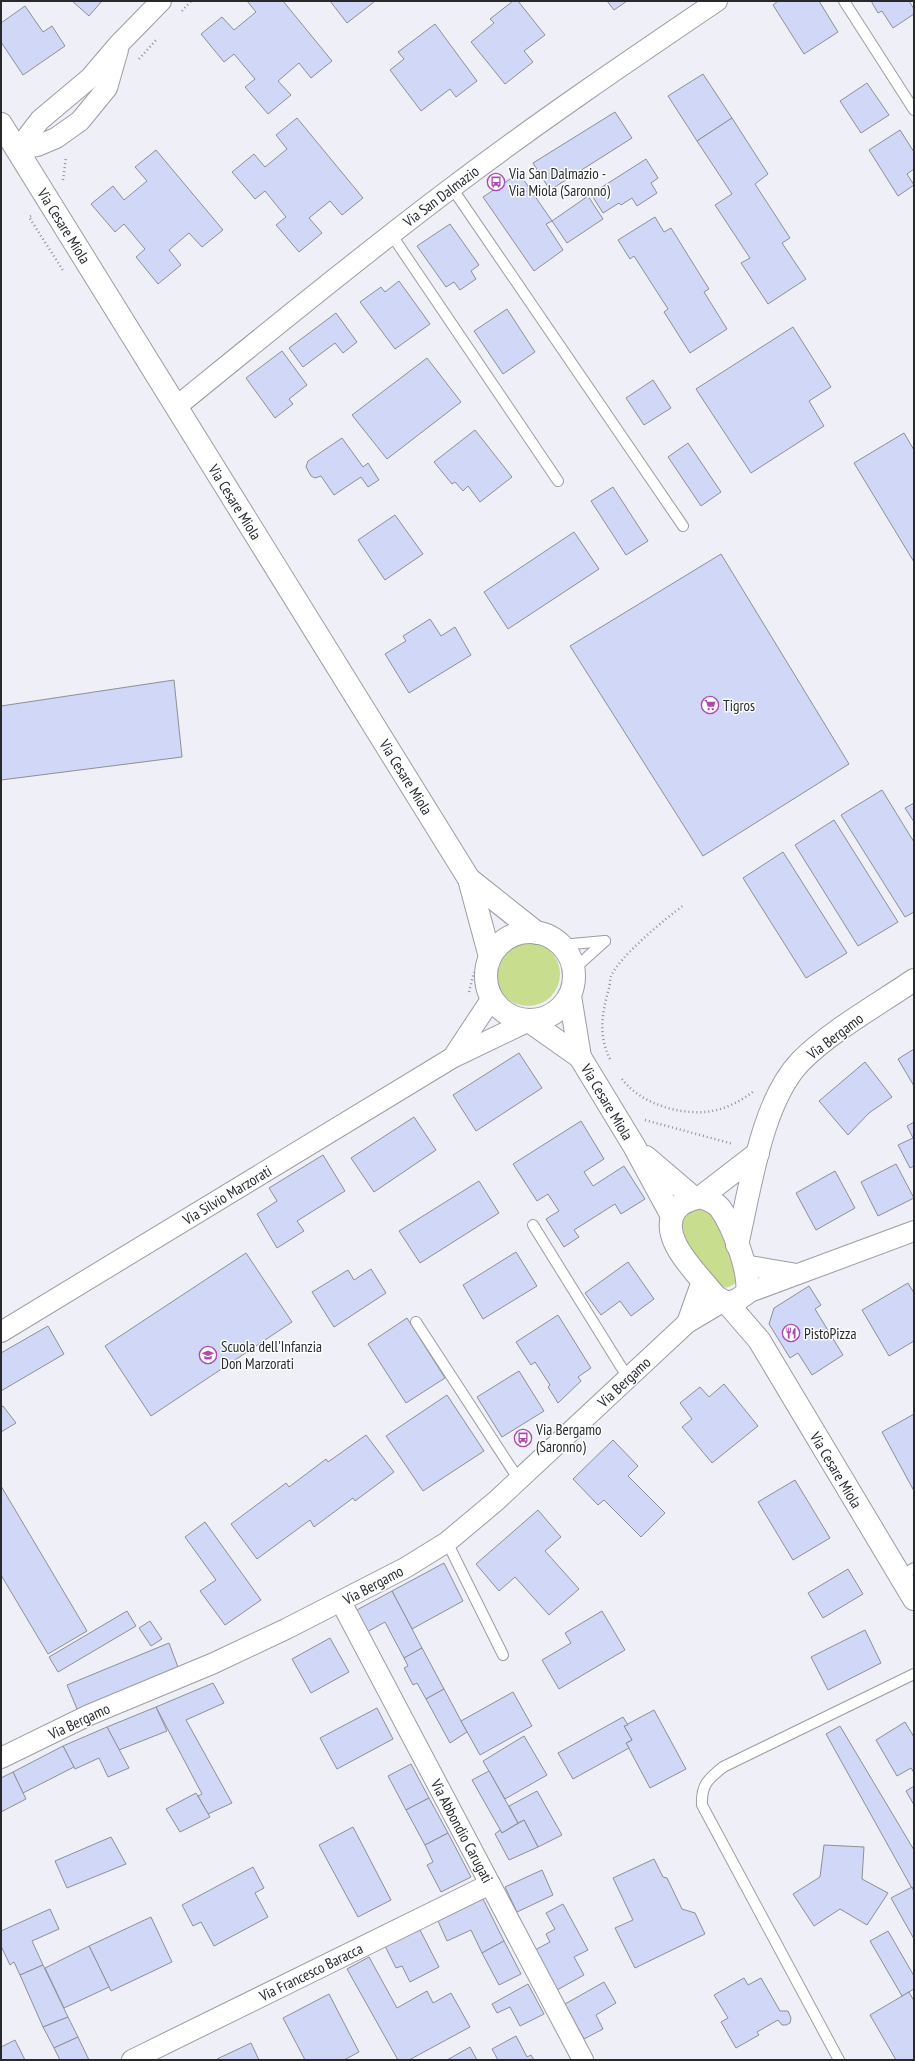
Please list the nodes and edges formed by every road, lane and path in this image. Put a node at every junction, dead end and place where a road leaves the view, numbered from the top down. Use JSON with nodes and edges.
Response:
{"nodes":[{"id":1,"x":161,"y":1,"type":"edge"},
{"id":2,"x":717,"y":1,"type":"edge"},
{"id":3,"x":844,"y":1,"type":"edge"},
{"id":4,"x":119,"y":44,"type":"junction"},
{"id":5,"x":914,"y":110,"type":"edge"},
{"id":6,"x":1,"y":124,"type":"edge"},
{"id":7,"x":17,"y":150,"type":"junction"},
{"id":8,"x":452,"y":188,"type":"junction"},
{"id":9,"x":391,"y":234,"type":"junction"},
{"id":10,"x":176,"y":407,"type":"junction"},
{"id":11,"x":558,"y":481,"type":"dead end"},
{"id":12,"x":683,"y":526,"type":"dead end"},
{"id":13,"x":469,"y":879,"type":"junction"},
{"id":14,"x":684,"y":905,"type":"dead end"},
{"id":15,"x":537,"y":933,"type":"junction"},
{"id":16,"x":561,"y":944,"type":"junction"},
{"id":17,"x":490,"y":957,"type":"junction"},
{"id":18,"x":574,"y":969,"type":"junction"},
{"id":19,"x":914,"y":980,"type":"edge"},
{"id":20,"x":570,"y":996,"type":"junction"},
{"id":21,"x":492,"y":998,"type":"junction"},
{"id":22,"x":529,"y":1020,"type":"junction"},
{"id":23,"x":580,"y":1057,"type":"junction"},
{"id":24,"x":452,"y":1058,"type":"junction"},
{"id":25,"x":611,"y":1062,"type":"dead end"},
{"id":26,"x":620,"y":1076,"type":"dead end"},
{"id":27,"x":759,"y":1087,"type":"dead end"},
{"id":28,"x":614,"y":1113,"type":"junction"},
{"id":29,"x":634,"y":1146,"type":"junction"},
{"id":30,"x":749,"y":1149,"type":"junction"},
{"id":31,"x":698,"y":1198,"type":"junction"},
{"id":32,"x":672,"y":1216,"type":"junction"},
{"id":33,"x":533,"y":1225,"type":"dead end"},
{"id":34,"x":914,"y":1231,"type":"edge"},
{"id":35,"x":737,"y":1245,"type":"junction"},
{"id":36,"x":744,"y":1266,"type":"junction"},
{"id":37,"x":799,"y":1274,"type":"junction"},
{"id":38,"x":702,"y":1281,"type":"junction"},
{"id":39,"x":736,"y":1298,"type":"junction"},
{"id":40,"x":416,"y":1322,"type":"dead end"},
{"id":41,"x":687,"y":1323,"type":"junction"},
{"id":42,"x":1,"y":1332,"type":"edge"},
{"id":43,"x":628,"y":1378,"type":"junction"},
{"id":44,"x":519,"y":1480,"type":"junction"},
{"id":45,"x":447,"y":1542,"type":"junction"},
{"id":46,"x":907,"y":1572,"type":"edge"},
{"id":47,"x":914,"y":1599,"type":"edge"},
{"id":48,"x":341,"y":1602,"type":"junction"},
{"id":49,"x":503,"y":1656,"type":"dead end"},
{"id":50,"x":914,"y":1674,"type":"edge"},
{"id":51,"x":1,"y":1758,"type":"edge"},
{"id":52,"x":490,"y":1884,"type":"junction"},
{"id":53,"x":132,"y":2060,"type":"edge"},
{"id":54,"x":583,"y":2060,"type":"edge"},
{"id":55,"x":839,"y":2060,"type":"edge"}],
"edges":[{"from":1,"to":4,"type":"street"},
{"from":2,"to":8,"type":"street","name":"Via San Dalmazio"},
{"from":3,"to":5,"type":"lane"},
{"from":4,"to":7,"type":"street"},
{"from":4,"to":7,"type":"street"},
{"from":6,"to":7,"type":"street","name":"Via Cesare Miola"},
{"from":7,"to":10,"type":"street","name":"Via Cesare Miola"},
{"from":8,"to":9,"type":"street","name":"Via San Dalmazio"},
{"from":8,"to":12,"type":"lane"},
{"from":9,"to":10,"type":"street","name":"Via San Dalmazio"},
{"from":9,"to":11,"type":"lane"},
{"from":10,"to":13,"type":"street","name":"Via Cesare Miola"},
{"from":13,"to":15,"type":"street","name":"Via Cesare Miola"},
{"from":13,"to":17,"type":"street","name":"Via Cesare Miola"},
{"from":14,"to":25,"type":"path"},
{"from":15,"to":16,"type":"street","name":"Via Cesare Miola"},
{"from":15,"to":17,"type":"street","name":"Via Cesare Miola"},
{"from":16,"to":18,"type":"street"},
{"from":16,"to":18,"type":"lane"},
{"from":17,"to":21,"type":"street","name":"Via Cesare Miola"},
{"from":18,"to":20,"type":"street","name":"Via Cesare Miola"},
{"from":19,"to":30,"type":"street","name":"Via Bergamo"},
{"from":20,"to":22,"type":"street","name":"Via Cesare Miola"},
{"from":20,"to":23,"type":"street","name":"Via Cesare Miola"},
{"from":21,"to":22,"type":"street","name":"Via Cesare Miola"},
{"from":21,"to":24,"type":"street","name":"Via Silvio Marzorati"},
{"from":22,"to":23,"type":"street","name":"Via Cesare Miola"},
{"from":22,"to":24,"type":"street","name":"Via Silvio Marzorati"},
{"from":23,"to":28,"type":"street","name":"Via Cesare Miola"},
{"from":24,"to":42,"type":"street","name":"Via Silvio Marzorati"},
{"from":26,"to":27,"type":"path"},
{"from":28,"to":29,"type":"street","name":"Via Cesare Miola"},
{"from":28,"to":30,"type":"path"},
{"from":29,"to":31,"type":"street","name":"Via Cesare Miola"},
{"from":29,"to":32,"type":"street","name":"Via Cesare Miola"},
{"from":30,"to":31,"type":"street"},
{"from":30,"to":35,"type":"street","name":"Via Bergamo"},
{"from":31,"to":32,"type":"street"},
{"from":31,"to":35,"type":"street","name":"Via Cesare Miola"},
{"from":32,"to":38,"type":"street","name":"Via Cesare Miola"},
{"from":33,"to":43,"type":"lane"},
{"from":34,"to":37,"type":"street","name":"Via Bergamo"},
{"from":35,"to":36,"type":"street","name":"Via Cesare Miola"},
{"from":36,"to":37,"type":"street"},
{"from":36,"to":39,"type":"street","name":"Via Cesare Miola"},
{"from":37,"to":39,"type":"street","name":"Via Bergamo"},
{"from":38,"to":39,"type":"street","name":"Via Cesare Miola"},
{"from":38,"to":41,"type":"street","name":"Via Bergamo"},
{"from":39,"to":41,"type":"street","name":"Via Bergamo"},
{"from":39,"to":46,"type":"street","name":"Via Cesare Miola"},
{"from":40,"to":44,"type":"lane"},
{"from":41,"to":43,"type":"street","name":"Via Bergamo"},
{"from":43,"to":44,"type":"street","name":"Via Bergamo"},
{"from":44,"to":45,"type":"street","name":"Via Bergamo"},
{"from":45,"to":48,"type":"street","name":"Via Bergamo"},
{"from":45,"to":49,"type":"lane"},
{"from":46,"to":47,"type":"street","name":"Via Cesare Miola"},
{"from":48,"to":51,"type":"street","name":"Via Bergamo"},
{"from":48,"to":52,"type":"street","name":"Via Abbondio Carugati"},
{"from":50,"to":55,"type":"lane"},
{"from":52,"to":53,"type":"street","name":"Via Francesco Baracca"},
{"from":52,"to":54,"type":"street","name":"Via Abbondio Carugati"}]}
